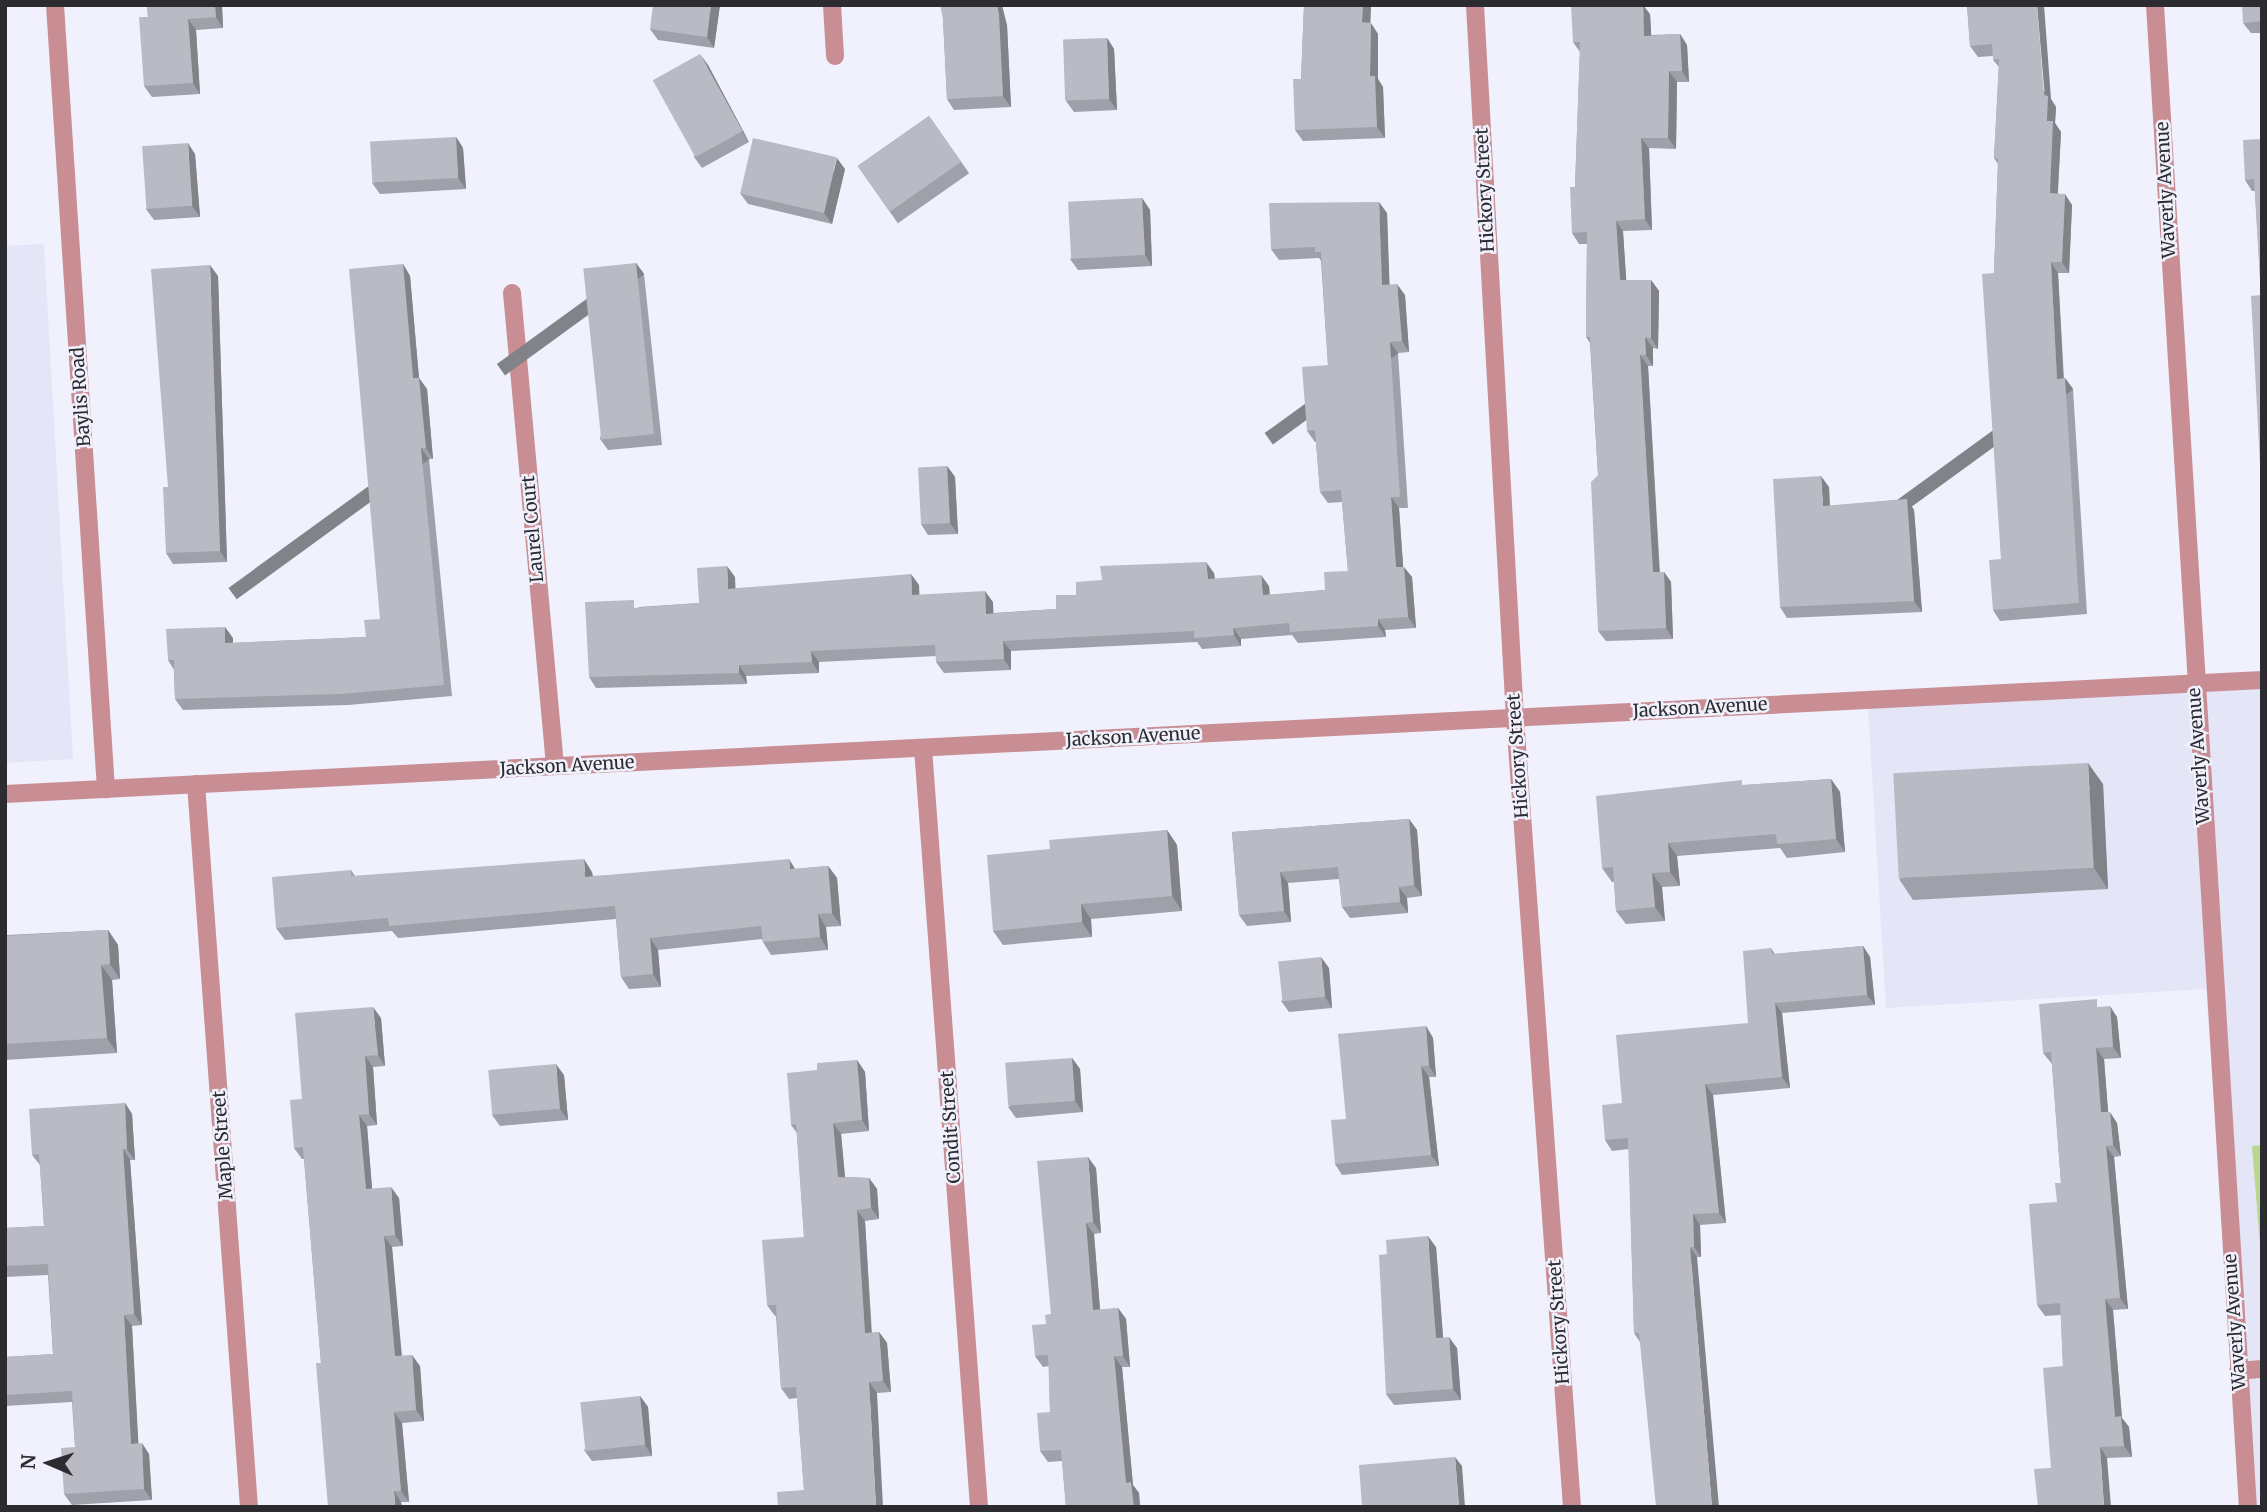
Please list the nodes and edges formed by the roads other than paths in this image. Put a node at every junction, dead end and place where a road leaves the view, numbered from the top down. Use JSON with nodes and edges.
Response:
{"nodes":[{"id":1,"x":55,"y":5,"type":"edge"},
{"id":2,"x":832,"y":5,"type":"edge"},
{"id":3,"x":1475,"y":5,"type":"edge"},
{"id":4,"x":2155,"y":5,"type":"edge"},
{"id":5,"x":835,"y":56,"type":"dead end"},
{"id":6,"x":512,"y":293,"type":"dead end"},
{"id":7,"x":2262,"y":680,"type":"edge"},
{"id":8,"x":2195,"y":683,"type":"junction"},
{"id":9,"x":1515,"y":718,"type":"junction"},
{"id":10,"x":923,"y":747,"type":"junction"},
{"id":11,"x":555,"y":766,"type":"junction"},
{"id":12,"x":196,"y":784,"type":"junction"},
{"id":13,"x":106,"y":789,"type":"junction"},
{"id":14,"x":5,"y":794,"type":"edge"},
{"id":15,"x":2262,"y":1369,"type":"edge"},
{"id":16,"x":2238,"y":1371,"type":"junction"},
{"id":17,"x":249,"y":1507,"type":"edge"},
{"id":18,"x":979,"y":1507,"type":"edge"},
{"id":19,"x":1572,"y":1507,"type":"edge"},
{"id":20,"x":2248,"y":1507,"type":"edge"}],
"edges":[{"from":1,"to":13,"type":"street","name":"Baylis Road"},
{"from":2,"to":5,"type":"street"},
{"from":3,"to":9,"type":"street","name":"Hickory Street"},
{"from":4,"to":8,"type":"street","name":"Waverly Avenue"},
{"from":6,"to":11,"type":"street","name":"Laurel Court"},
{"from":7,"to":8,"type":"street","name":"Jackson Avenue"},
{"from":8,"to":9,"type":"street","name":"Jackson Avenue"},
{"from":8,"to":16,"type":"street","name":"Waverly Avenue"},
{"from":9,"to":10,"type":"street","name":"Jackson Avenue"},
{"from":9,"to":19,"type":"street","name":"Hickory Street"},
{"from":10,"to":11,"type":"street","name":"Jackson Avenue"},
{"from":10,"to":18,"type":"street","name":"Condit Street"},
{"from":11,"to":12,"type":"street","name":"Jackson Avenue"},
{"from":12,"to":13,"type":"street","name":"Jackson Avenue"},
{"from":12,"to":17,"type":"street","name":"Maple Street"},
{"from":13,"to":14,"type":"street","name":"Jackson Avenue"},
{"from":15,"to":16,"type":"street"},
{"from":16,"to":20,"type":"street","name":"Waverly Avenue"}]}
